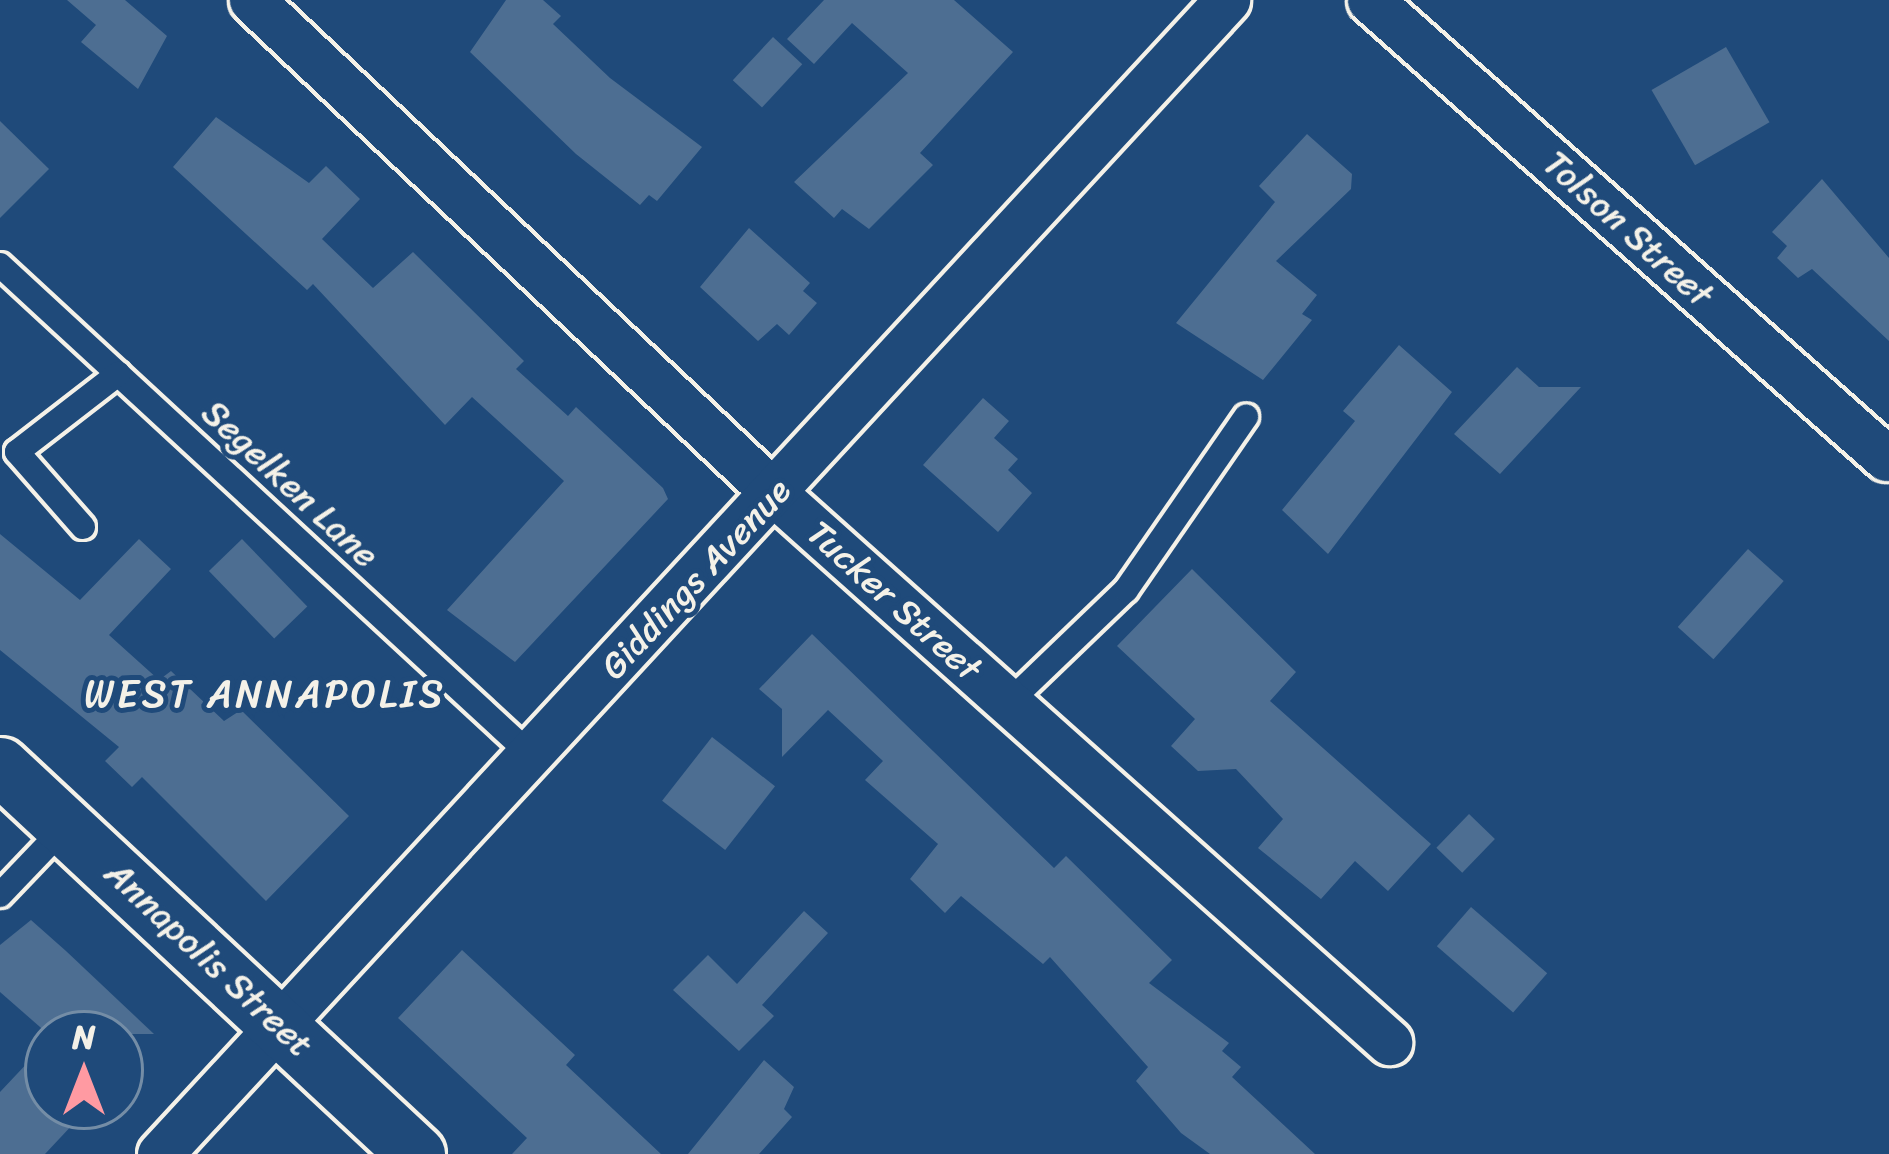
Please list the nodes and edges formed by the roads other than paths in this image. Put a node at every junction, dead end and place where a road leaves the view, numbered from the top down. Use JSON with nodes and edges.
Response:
{"nodes":[{"id":1,"x":252,"y":0,"type":"edge"},
{"id":2,"x":1227,"y":0,"type":"edge"},
{"id":3,"x":1370,"y":0,"type":"edge"},
{"id":4,"x":0,"y":266,"type":"edge"},
{"id":5,"x":118,"y":374,"type":"junction"},
{"id":6,"x":1246,"y":417,"type":"dead end"},
{"id":7,"x":1886,"y":458,"type":"edge"},
{"id":8,"x":776,"y":495,"type":"junction"},
{"id":9,"x":83,"y":527,"type":"dead end"},
{"id":10,"x":1009,"y":703,"type":"junction"},
{"id":11,"x":531,"y":755,"type":"junction"},
{"id":12,"x":0,"y":766,"type":"edge"},
{"id":13,"x":66,"y":826,"type":"junction"},
{"id":14,"x":0,"y":895,"type":"edge"},
{"id":15,"x":280,"y":1023,"type":"junction"},
{"id":16,"x":1389,"y":1042,"type":"dead end"},
{"id":17,"x":160,"y":1154,"type":"edge"},
{"id":18,"x":416,"y":1154,"type":"edge"}],
"edges":[{"from":1,"to":8,"type":"street","name":"Tucker Street"},
{"from":2,"to":8,"type":"street","name":"Giddings Avenue"},
{"from":3,"to":7,"type":"street","name":"Tolson Street"},
{"from":4,"to":5,"type":"lane","name":"Segelken Lane"},
{"from":5,"to":9,"type":"lane"},
{"from":5,"to":11,"type":"lane","name":"Segelken Lane"},
{"from":6,"to":10,"type":"lane"},
{"from":8,"to":10,"type":"street","name":"Tucker Street"},
{"from":8,"to":11,"type":"street","name":"Giddings Avenue"},
{"from":10,"to":16,"type":"street","name":"Tucker Street"},
{"from":11,"to":15,"type":"street","name":"Giddings Avenue"},
{"from":12,"to":13,"type":"street","name":"Annapolis Street"},
{"from":13,"to":14,"type":"lane"},
{"from":13,"to":15,"type":"street","name":"Annapolis Street"},
{"from":15,"to":17,"type":"street","name":"Giddings Avenue"},
{"from":15,"to":18,"type":"street","name":"Annapolis Street"}]}
